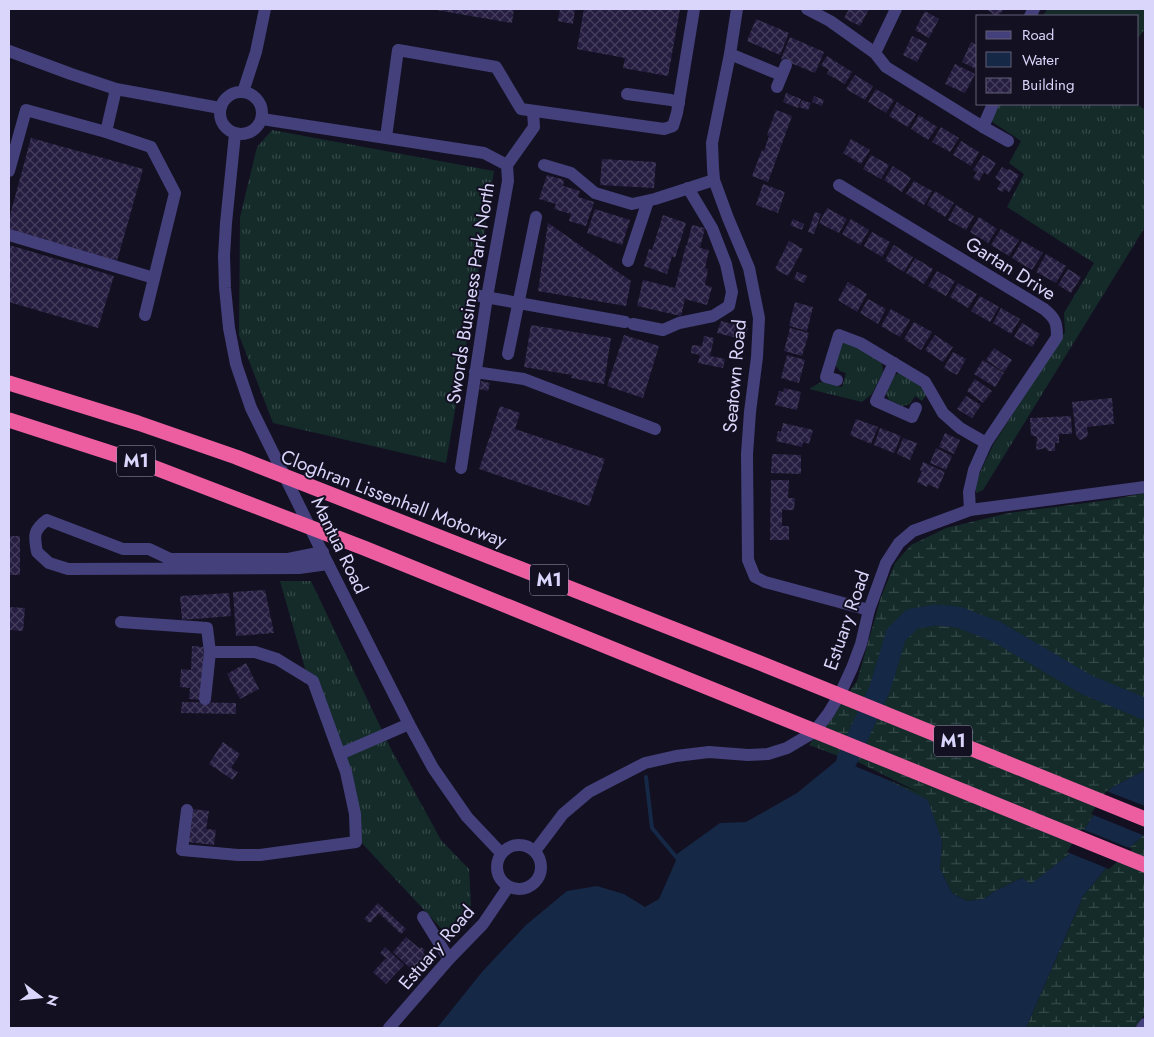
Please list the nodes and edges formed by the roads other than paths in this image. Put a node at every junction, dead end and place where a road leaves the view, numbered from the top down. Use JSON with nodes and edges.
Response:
{"nodes":[{"id":1,"x":265,"y":9,"type":"edge"},
{"id":2,"x":694,"y":9,"type":"edge"},
{"id":3,"x":737,"y":9,"type":"edge"},
{"id":4,"x":806,"y":9,"type":"edge"},
{"id":5,"x":896,"y":9,"type":"edge"},
{"id":6,"x":9,"y":51,"type":"edge"},
{"id":7,"x":875,"y":53,"type":"junction"},
{"id":8,"x":730,"y":54,"type":"junction"},
{"id":9,"x":781,"y":76,"type":"dead end"},
{"id":10,"x":116,"y":88,"type":"junction"},
{"id":11,"x":243,"y":92,"type":"junction"},
{"id":12,"x":627,"y":94,"type":"dead end"},
{"id":13,"x":679,"y":103,"type":"junction"},
{"id":14,"x":993,"y":105,"type":"edge"},
{"id":15,"x":220,"y":108,"type":"junction"},
{"id":16,"x":533,"y":111,"type":"junction"},
{"id":17,"x":262,"y":118,"type":"junction"},
{"id":18,"x":983,"y":127,"type":"junction"},
{"id":19,"x":106,"y":132,"type":"junction"},
{"id":20,"x":235,"y":134,"type":"junction"},
{"id":21,"x":386,"y":137,"type":"junction"},
{"id":22,"x":1008,"y":141,"type":"dead end"},
{"id":23,"x":507,"y":165,"type":"junction"},
{"id":24,"x":544,"y":165,"type":"dead end"},
{"id":25,"x":9,"y":171,"type":"edge"},
{"id":26,"x":714,"y":180,"type":"junction"},
{"id":27,"x":838,"y":184,"type":"dead end"},
{"id":28,"x":688,"y":188,"type":"junction"},
{"id":29,"x":648,"y":201,"type":"junction"},
{"id":30,"x":536,"y":217,"type":"dead end"},
{"id":31,"x":9,"y":236,"type":"edge"},
{"id":32,"x":628,"y":261,"type":"dead end"},
{"id":33,"x":154,"y":278,"type":"junction"},
{"id":34,"x":481,"y":296,"type":"junction"},
{"id":35,"x":518,"y":303,"type":"junction"},
{"id":36,"x":145,"y":315,"type":"dead end"},
{"id":37,"x":508,"y":354,"type":"dead end"},
{"id":38,"x":894,"y":364,"type":"junction"},
{"id":39,"x":476,"y":372,"type":"junction"},
{"id":40,"x":837,"y":380,"type":"dead end"},
{"id":41,"x":9,"y":383,"type":"edge"},
{"id":42,"x":916,"y":408,"type":"dead end"},
{"id":43,"x":9,"y":420,"type":"edge"},
{"id":44,"x":655,"y":429,"type":"dead end"},
{"id":45,"x":986,"y":443,"type":"junction"},
{"id":46,"x":461,"y":468,"type":"dead end"},
{"id":47,"x":1145,"y":487,"type":"edge"},
{"id":48,"x":970,"y":510,"type":"junction"},
{"id":49,"x":326,"y":558,"type":"junction"},
{"id":50,"x":869,"y":610,"type":"junction"},
{"id":51,"x":121,"y":622,"type":"dead end"},
{"id":52,"x":210,"y":652,"type":"junction"},
{"id":53,"x":205,"y":699,"type":"dead end"},
{"id":54,"x":409,"y":724,"type":"junction"},
{"id":55,"x":340,"y":754,"type":"junction"},
{"id":56,"x":187,"y":810,"type":"dead end"},
{"id":57,"x":1145,"y":819,"type":"edge"},
{"id":58,"x":535,"y":851,"type":"junction"},
{"id":59,"x":501,"y":853,"type":"junction"},
{"id":60,"x":1145,"y":865,"type":"edge"},
{"id":61,"x":508,"y":887,"type":"junction"},
{"id":62,"x":423,"y":917,"type":"dead end"},
{"id":63,"x":449,"y":959,"type":"junction"},
{"id":64,"x":1145,"y":1024,"type":"edge"},
{"id":65,"x":389,"y":1028,"type":"edge"},
{"id":66,"x":1142,"y":1028,"type":"edge"}],
"edges":[{"from":1,"to":11,"type":"street"},
{"from":2,"to":13,"type":"street"},
{"from":3,"to":8,"type":"street","name":"Seatown Road"},
{"from":4,"to":7,"type":"street"},
{"from":5,"to":7,"type":"street"},
{"from":6,"to":10,"type":"street"},
{"from":7,"to":18,"type":"street"},
{"from":8,"to":9,"type":"street"},
{"from":8,"to":26,"type":"street","name":"Seatown Road"},
{"from":10,"to":15,"type":"street"},
{"from":10,"to":19,"type":"street"},
{"from":11,"to":15,"type":"street"},
{"from":11,"to":17,"type":"street"},
{"from":12,"to":13,"type":"street"},
{"from":13,"to":16,"type":"street"},
{"from":14,"to":18,"type":"street"},
{"from":15,"to":20,"type":"street"},
{"from":16,"to":21,"type":"street"},
{"from":16,"to":23,"type":"street"},
{"from":17,"to":20,"type":"street"},
{"from":17,"to":21,"type":"street","name":"Swords Business Park North"},
{"from":18,"to":22,"type":"street"},
{"from":19,"to":25,"type":"street"},
{"from":19,"to":33,"type":"street"},
{"from":20,"to":49,"type":"street","name":"Mantua Road"},
{"from":21,"to":23,"type":"street","name":"Swords Business Park North"},
{"from":23,"to":34,"type":"street","name":"Swords Business Park North"},
{"from":24,"to":29,"type":"street"},
{"from":26,"to":28,"type":"street"},
{"from":26,"to":50,"type":"street","name":"Seatown Road"},
{"from":27,"to":45,"type":"street","name":"Gartan Drive"},
{"from":28,"to":29,"type":"street"},
{"from":28,"to":35,"type":"street"},
{"from":29,"to":32,"type":"street"},
{"from":30,"to":35,"type":"street"},
{"from":31,"to":33,"type":"street"},
{"from":33,"to":36,"type":"street"},
{"from":34,"to":35,"type":"street"},
{"from":34,"to":39,"type":"street","name":"Swords Business Park North"},
{"from":35,"to":37,"type":"street"},
{"from":38,"to":40,"type":"street"},
{"from":38,"to":42,"type":"street"},
{"from":38,"to":45,"type":"street"},
{"from":39,"to":44,"type":"street"},
{"from":39,"to":46,"type":"street","name":"Swords Business Park North"},
{"from":41,"to":57,"type":"highway","name":"Cloghran Lissenhall Motorway","number":"M1"},
{"from":43,"to":60,"type":"highway","number":"M1"},
{"from":45,"to":48,"type":"street","name":"Gartan Drive"},
{"from":47,"to":48,"type":"street","name":"Estuary Road"},
{"from":48,"to":50,"type":"street","name":"Estuary Road"},
{"from":49,"to":49,"type":"street"},
{"from":49,"to":54,"type":"street","name":"Mantua Road"},
{"from":50,"to":58,"type":"street","name":"Estuary Road"},
{"from":51,"to":52,"type":"street"},
{"from":52,"to":53,"type":"street"},
{"from":52,"to":55,"type":"street"},
{"from":54,"to":55,"type":"street"},
{"from":54,"to":59,"type":"street","name":"Mantua Road"},
{"from":55,"to":56,"type":"street"},
{"from":58,"to":59,"type":"street"},
{"from":58,"to":61,"type":"street"},
{"from":59,"to":61,"type":"street"},
{"from":61,"to":63,"type":"street","name":"Estuary Road"},
{"from":62,"to":63,"type":"street"},
{"from":63,"to":65,"type":"street","name":"Estuary Road"},
{"from":64,"to":66,"type":"street"}]}
